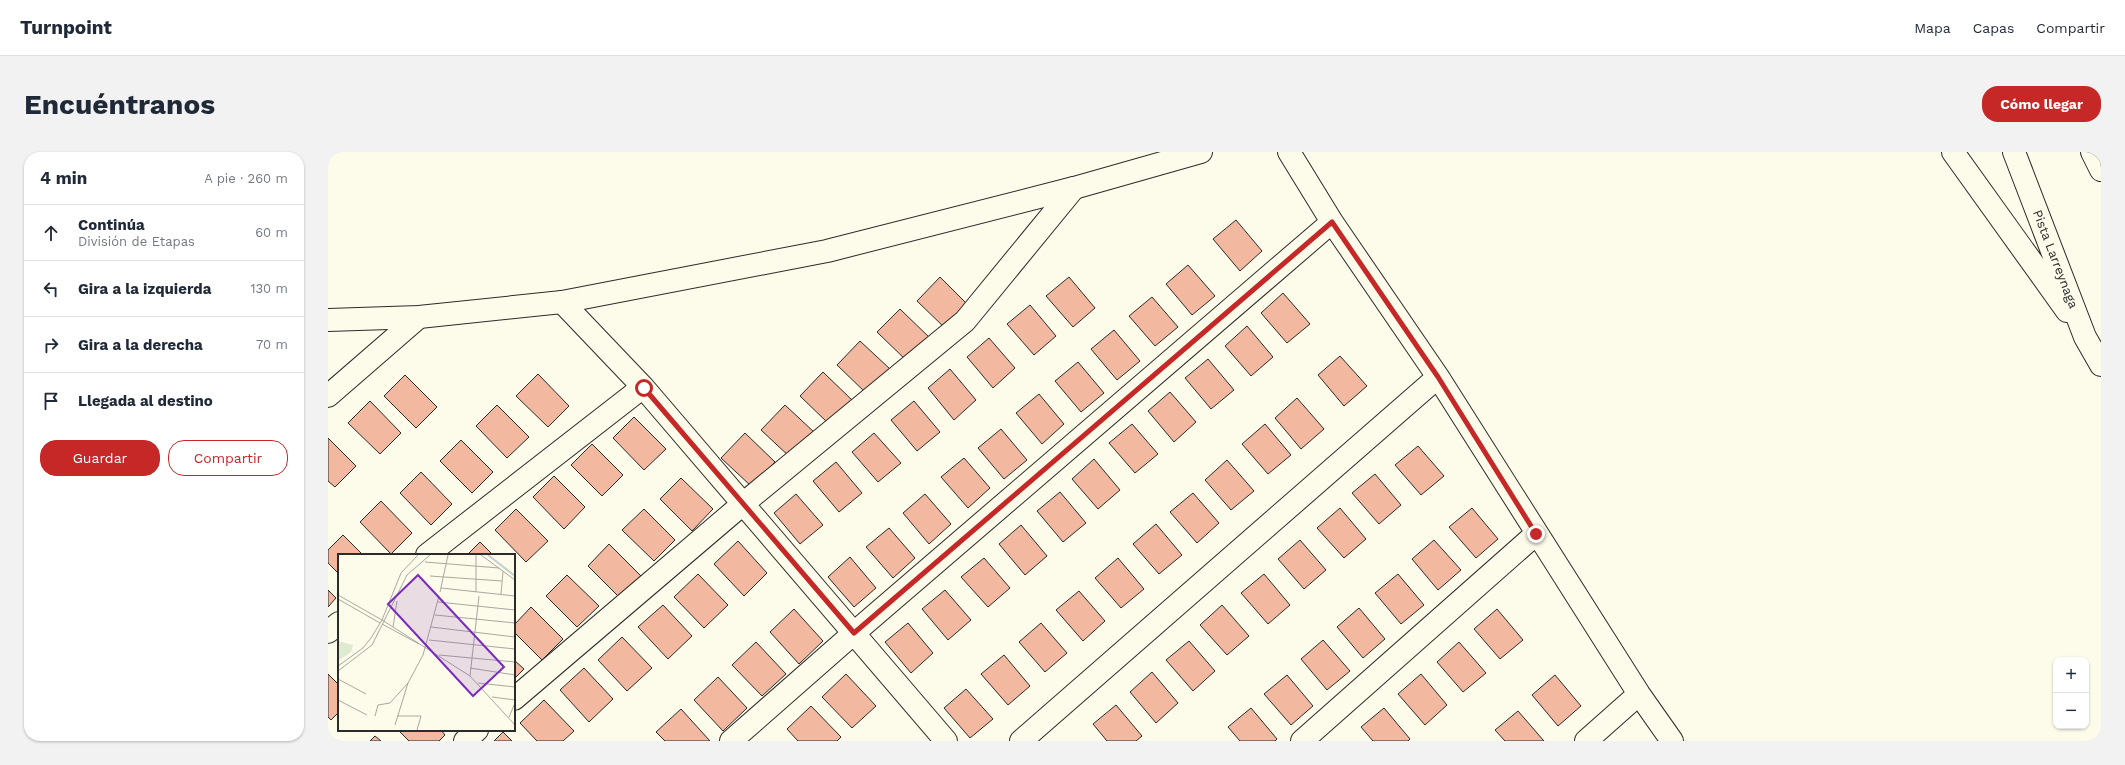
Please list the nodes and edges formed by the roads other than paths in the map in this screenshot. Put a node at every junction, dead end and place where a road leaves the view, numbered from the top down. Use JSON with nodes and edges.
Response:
{"nodes":[{"id":1,"x":1201,"y":152,"type":"edge"},
{"id":2,"x":1289,"y":152,"type":"edge"},
{"id":3,"x":1953,"y":152,"type":"edge"},
{"id":4,"x":2014,"y":152,"type":"edge"},
{"id":5,"x":2092,"y":152,"type":"edge"},
{"id":6,"x":2101,"y":170,"type":"edge"},
{"id":7,"x":1074,"y":188,"type":"junction"},
{"id":8,"x":1332,"y":222,"type":"junction"},
{"id":9,"x":562,"y":302,"type":"junction"},
{"id":10,"x":420,"y":317,"type":"junction"},
{"id":11,"x":328,"y":320,"type":"edge"},
{"id":12,"x":2085,"y":337,"type":"junction"},
{"id":13,"x":2101,"y":365,"type":"edge"},
{"id":14,"x":1438,"y":377,"type":"junction"},
{"id":15,"x":644,"y":388,"type":"junction"},
{"id":16,"x":328,"y":396,"type":"edge"},
{"id":17,"x":744,"y":503,"type":"junction"},
{"id":18,"x":1536,"y":534,"type":"junction"},
{"id":19,"x":428,"y":554,"type":"edge"},
{"id":20,"x":338,"y":624,"type":"edge"},
{"id":21,"x":328,"y":632,"type":"edge"},
{"id":22,"x":854,"y":633,"type":"junction"},
{"id":23,"x":1639,"y":694,"type":"junction"},
{"id":24,"x":515,"y":698,"type":"edge"},
{"id":25,"x":476,"y":731,"type":"edge"},
{"id":26,"x":464,"y":741,"type":"edge"},
{"id":27,"x":732,"y":741,"type":"edge"},
{"id":28,"x":946,"y":741,"type":"edge"},
{"id":29,"x":1022,"y":741,"type":"edge"},
{"id":30,"x":1302,"y":741,"type":"edge"},
{"id":31,"x":1586,"y":741,"type":"edge"},
{"id":32,"x":1672,"y":741,"type":"edge"}],
"edges":[{"from":1,"to":7,"type":"street"},
{"from":2,"to":8,"type":"street"},
{"from":3,"to":12,"type":"street"},
{"from":4,"to":12,"type":"street","name":"Pista Larreynaga"},
{"from":5,"to":6,"type":"street"},
{"from":7,"to":9,"type":"street"},
{"from":7,"to":17,"type":"street"},
{"from":8,"to":14,"type":"street"},
{"from":8,"to":22,"type":"street"},
{"from":9,"to":10,"type":"street"},
{"from":9,"to":15,"type":"street"},
{"from":10,"to":11,"type":"street"},
{"from":10,"to":16,"type":"street"},
{"from":12,"to":13,"type":"street","name":"Pista Larreynaga"},
{"from":14,"to":18,"type":"street"},
{"from":14,"to":29,"type":"street"},
{"from":15,"to":17,"type":"street"},
{"from":15,"to":19,"type":"street"},
{"from":17,"to":22,"type":"street"},
{"from":17,"to":24,"type":"street"},
{"from":18,"to":23,"type":"street"},
{"from":18,"to":30,"type":"street"},
{"from":20,"to":21,"type":"street"},
{"from":22,"to":27,"type":"street"},
{"from":22,"to":28,"type":"street"},
{"from":23,"to":31,"type":"street"},
{"from":23,"to":32,"type":"street"},
{"from":25,"to":26,"type":"street"}]}
